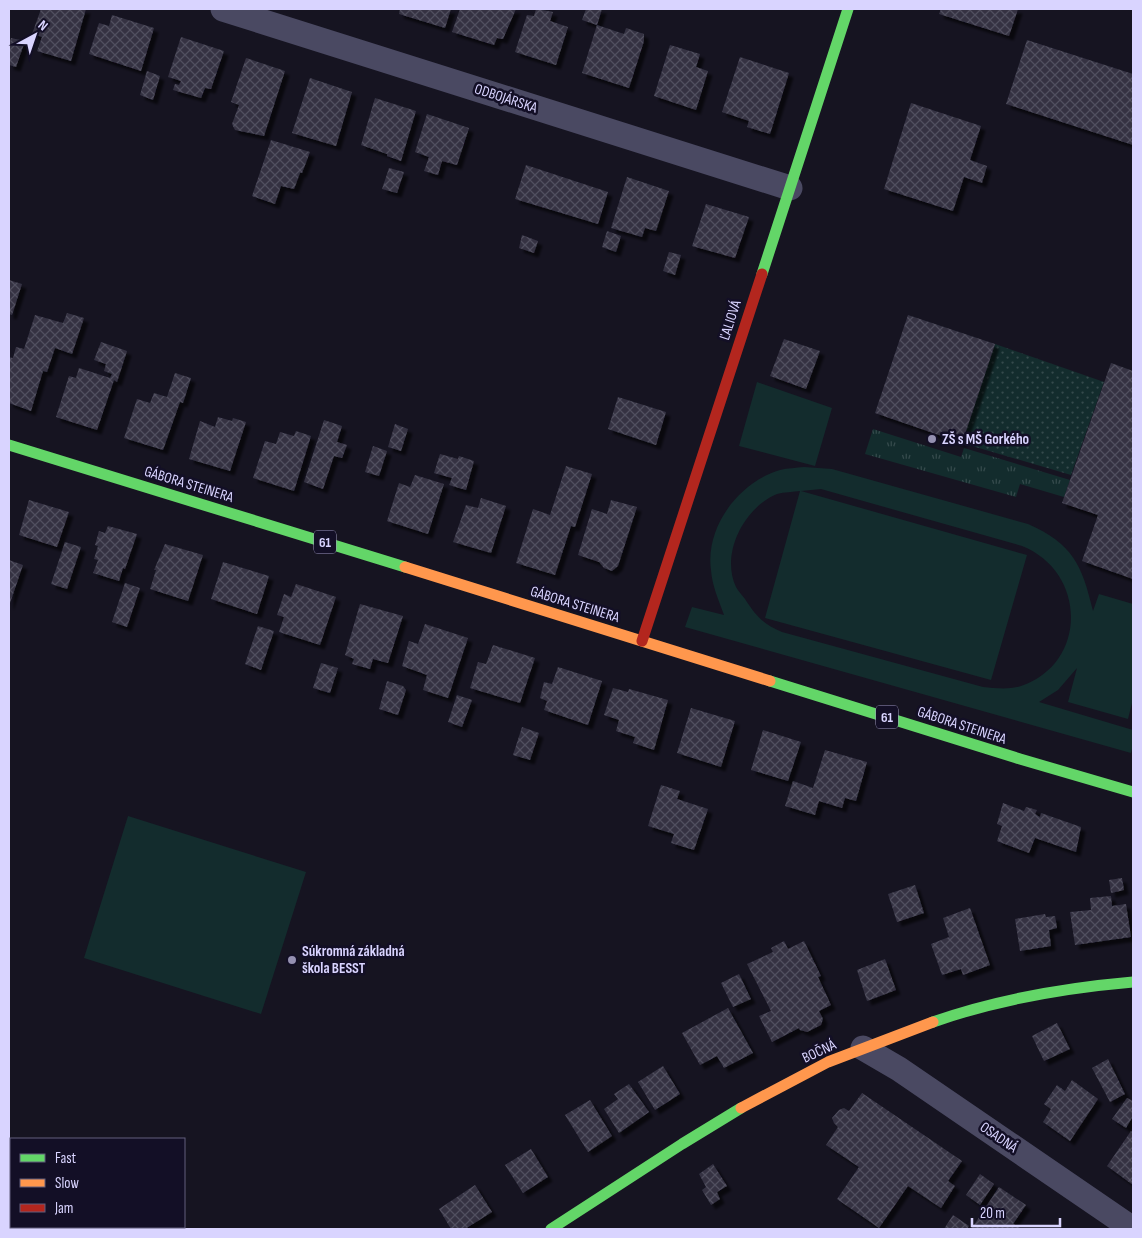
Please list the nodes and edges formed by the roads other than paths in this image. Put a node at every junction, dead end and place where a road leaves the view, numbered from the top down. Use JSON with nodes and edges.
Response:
{"nodes":[{"id":1,"x":223,"y":9,"type":"edge"},
{"id":2,"x":848,"y":9,"type":"edge"},
{"id":3,"x":790,"y":188,"type":"junction"},
{"id":4,"x":9,"y":445,"type":"edge"},
{"id":5,"x":642,"y":640,"type":"junction"},
{"id":6,"x":1133,"y":792,"type":"edge"},
{"id":7,"x":1133,"y":982,"type":"edge"},
{"id":8,"x":862,"y":1048,"type":"junction"},
{"id":9,"x":551,"y":1229,"type":"edge"},
{"id":10,"x":1133,"y":1229,"type":"edge"}],
"edges":[{"from":1,"to":3,"type":"street","name":"ODBOJÁRSKA"},
{"from":2,"to":3,"type":"street","name":"ĽALIOVÁ"},
{"from":3,"to":5,"type":"street","name":"ĽALIOVÁ"},
{"from":4,"to":5,"type":"street","name":"GÁBORA STEINERA","number":"61"},
{"from":5,"to":6,"type":"street","name":"GÁBORA STEINERA","number":"61"},
{"from":7,"to":8,"type":"street","name":"BOČNÁ"},
{"from":8,"to":9,"type":"street","name":"BOČNÁ"},
{"from":8,"to":10,"type":"street","name":"OSADNÁ"}]}
